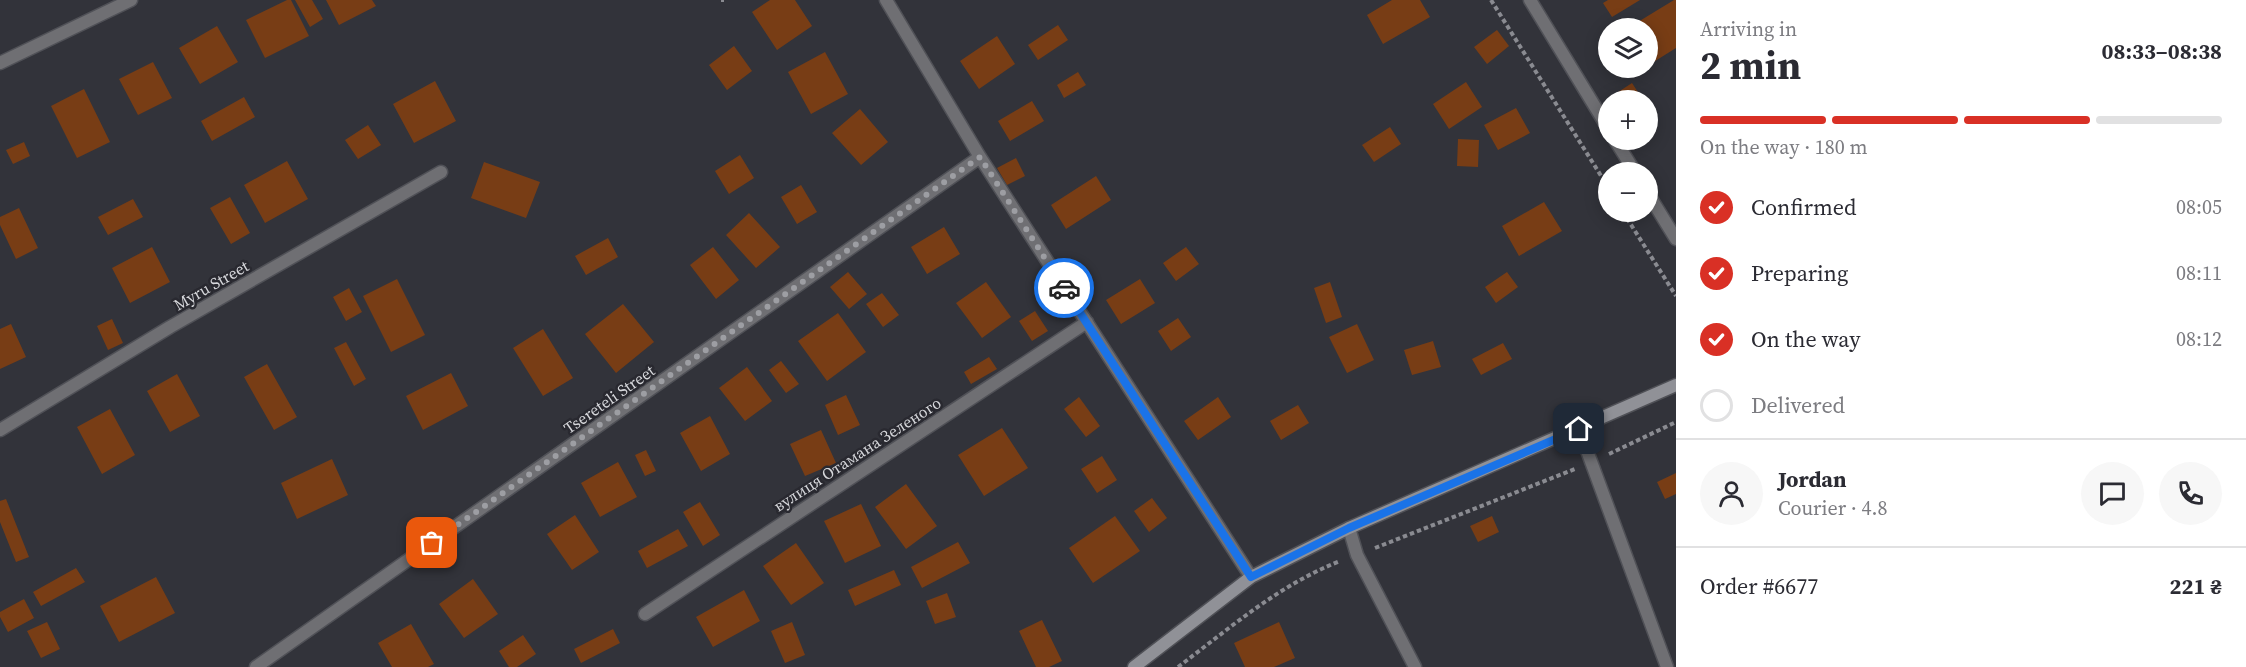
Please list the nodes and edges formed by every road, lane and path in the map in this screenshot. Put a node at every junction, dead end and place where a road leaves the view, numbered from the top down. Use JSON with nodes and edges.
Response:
{"nodes":[{"id":1,"x":131,"y":0,"type":"edge"},
{"id":2,"x":886,"y":0,"type":"edge"},
{"id":3,"x":1491,"y":0,"type":"edge"},
{"id":4,"x":1530,"y":0,"type":"edge"},
{"id":5,"x":0,"y":63,"type":"edge"},
{"id":6,"x":1598,"y":112,"type":"edge"},
{"id":7,"x":980,"y":157,"type":"junction"},
{"id":8,"x":1598,"y":171,"type":"edge"},
{"id":9,"x":441,"y":172,"type":"dead end"},
{"id":10,"x":1658,"y":210,"type":"edge"},
{"id":11,"x":1629,"y":222,"type":"edge"},
{"id":12,"x":1676,"y":239,"type":"edge"},
{"id":13,"x":1676,"y":296,"type":"edge"},
{"id":14,"x":1087,"y":322,"type":"junction"},
{"id":15,"x":1676,"y":385,"type":"edge"},
{"id":16,"x":1676,"y":422,"type":"edge"},
{"id":17,"x":1579,"y":429,"type":"junction"},
{"id":18,"x":0,"y":430,"type":"edge"},
{"id":19,"x":1592,"y":463,"type":"junction"},
{"id":20,"x":1349,"y":528,"type":"junction"},
{"id":21,"x":1357,"y":555,"type":"junction"},
{"id":22,"x":1251,"y":577,"type":"junction"},
{"id":23,"x":645,"y":614,"type":"dead end"},
{"id":24,"x":256,"y":667,"type":"edge"},
{"id":25,"x":1134,"y":667,"type":"edge"},
{"id":26,"x":1178,"y":667,"type":"edge"},
{"id":27,"x":1415,"y":667,"type":"edge"},
{"id":28,"x":1667,"y":667,"type":"edge"}],
"edges":[{"from":1,"to":5,"type":"street"},
{"from":2,"to":7,"type":"street"},
{"from":3,"to":8,"type":"path"},
{"from":4,"to":6,"type":"street"},
{"from":7,"to":14,"type":"street"},
{"from":7,"to":24,"type":"street","name":"Tsereteli Street"},
{"from":9,"to":18,"type":"street","name":"Myru Street"},
{"from":10,"to":12,"type":"street"},
{"from":11,"to":13,"type":"path"},
{"from":14,"to":22,"type":"street"},
{"from":14,"to":23,"type":"street","name":"вулиця Отамана Зеленого"},
{"from":15,"to":17,"type":"street"},
{"from":16,"to":19,"type":"path"},
{"from":17,"to":19,"type":"street"},
{"from":17,"to":20,"type":"street"},
{"from":19,"to":21,"type":"path"},
{"from":19,"to":28,"type":"street"},
{"from":20,"to":21,"type":"street"},
{"from":20,"to":22,"type":"street"},
{"from":21,"to":26,"type":"path"},
{"from":21,"to":27,"type":"street"},
{"from":22,"to":25,"type":"street"}]}
